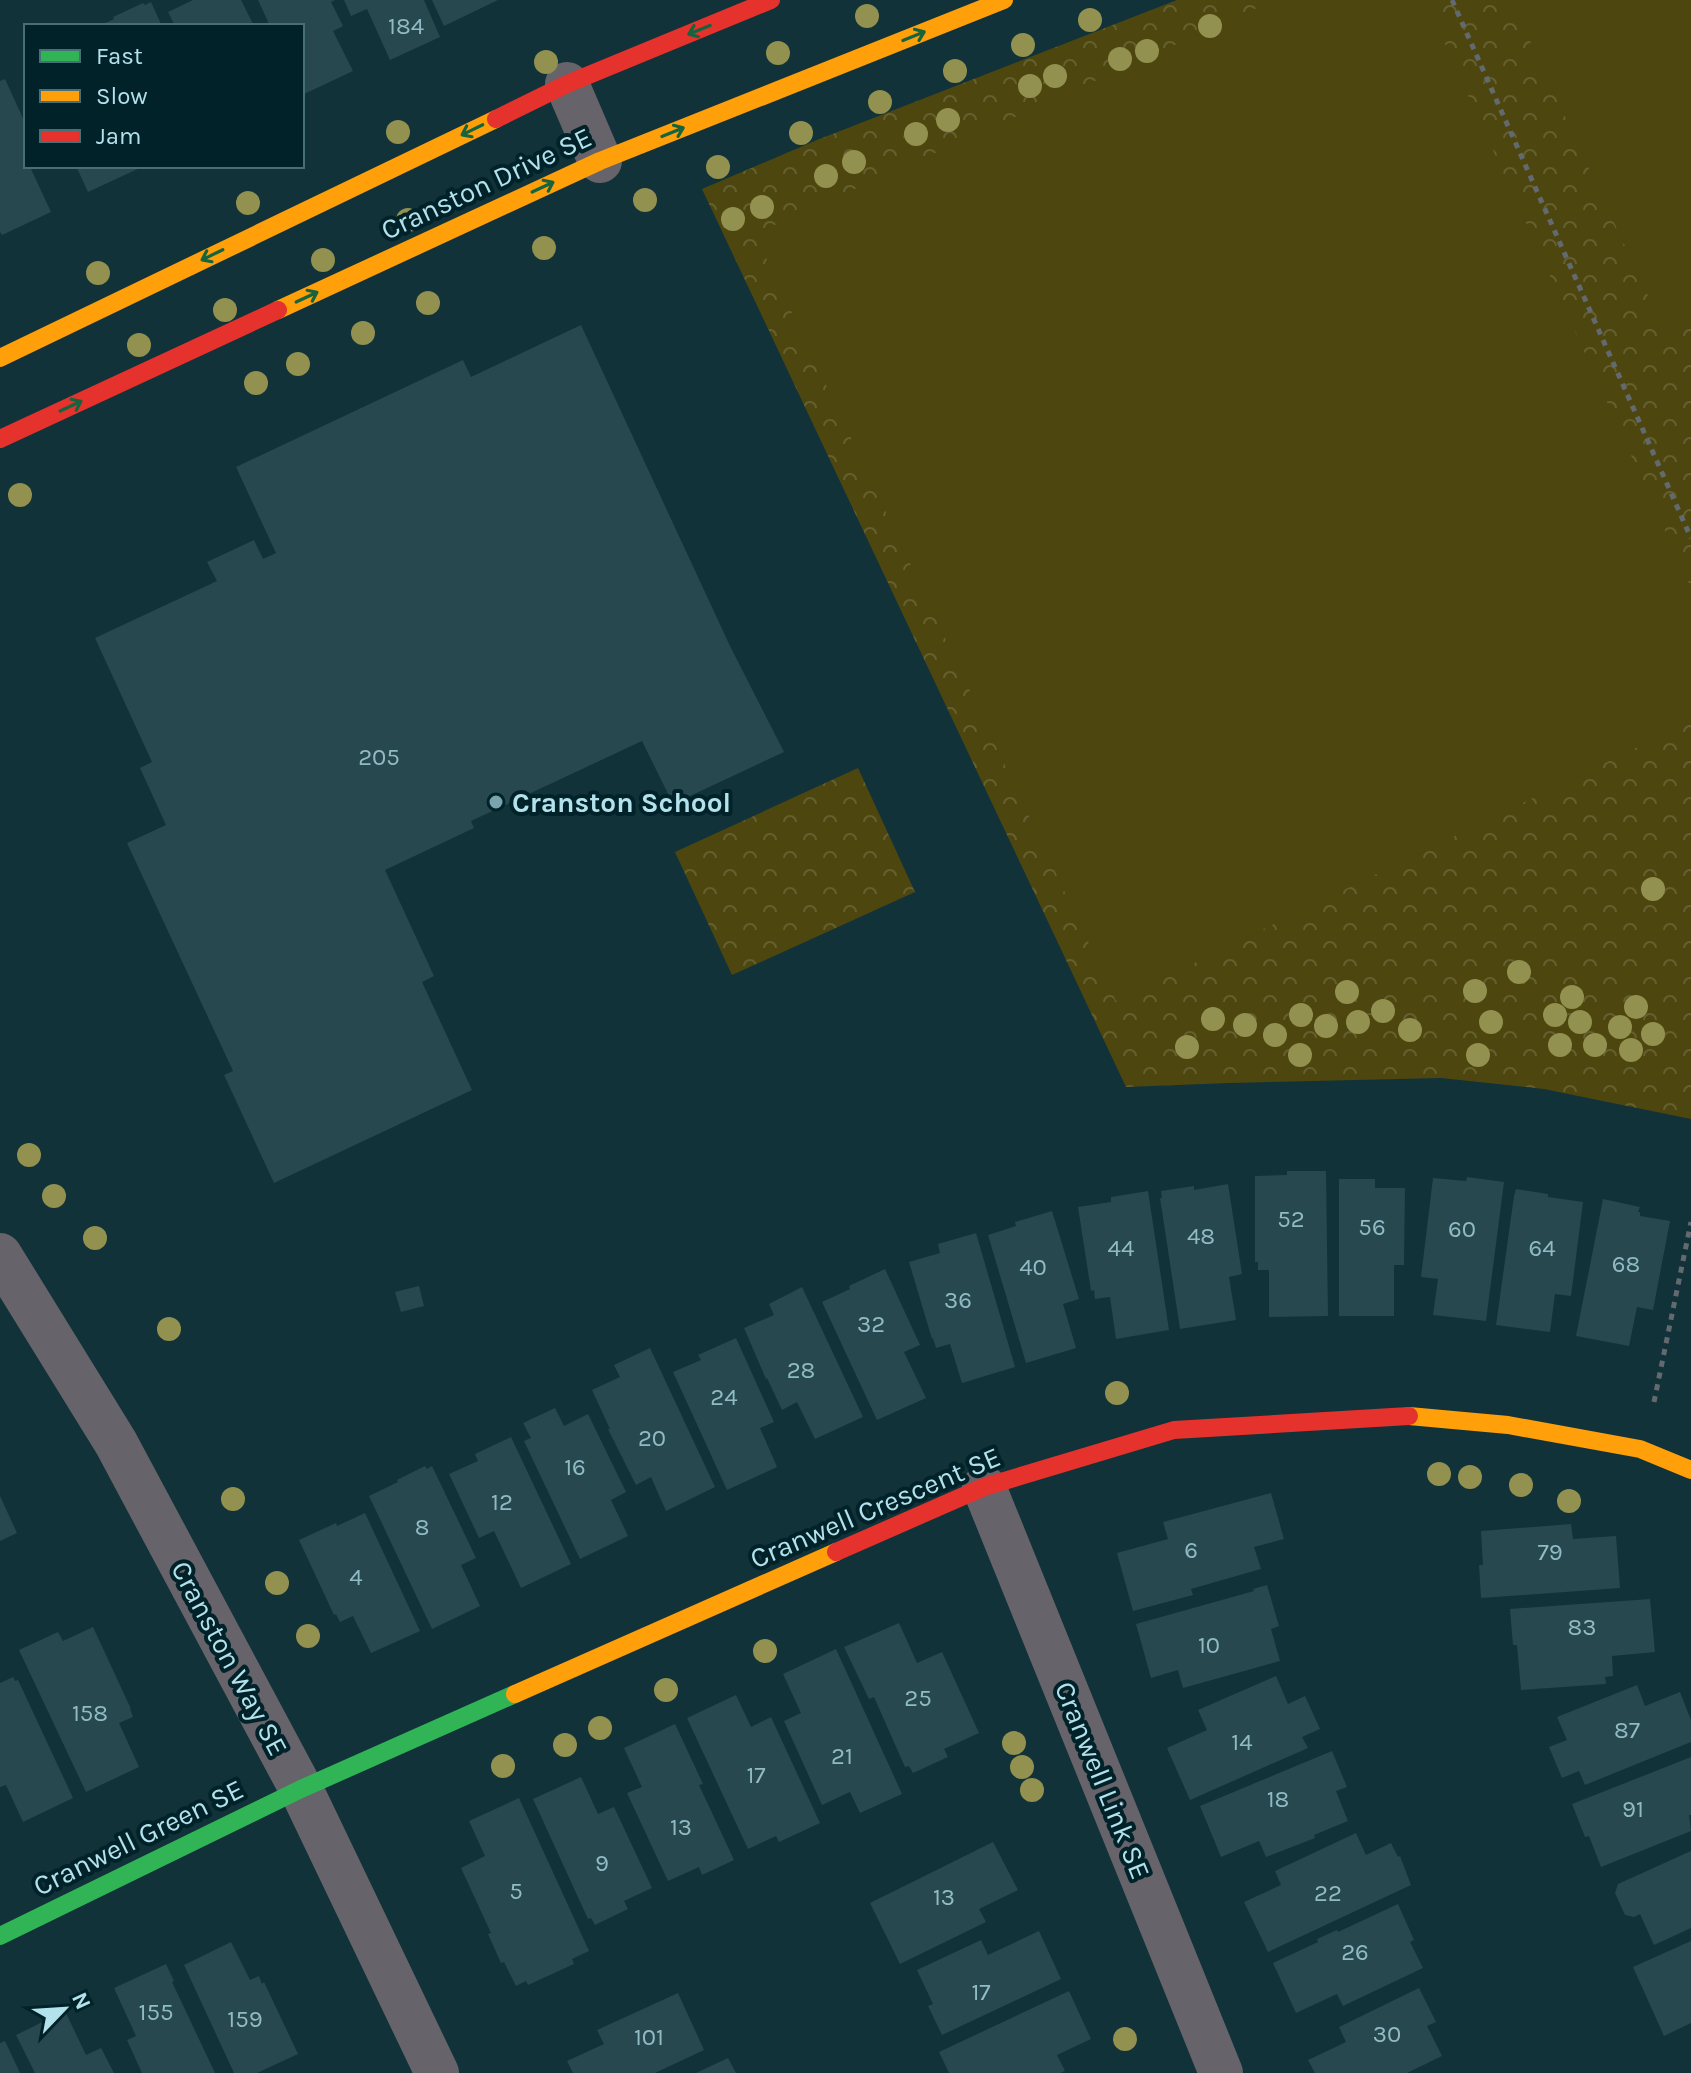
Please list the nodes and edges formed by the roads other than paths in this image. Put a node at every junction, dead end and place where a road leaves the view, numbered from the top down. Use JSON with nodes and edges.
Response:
{"nodes":[{"id":1,"x":771,"y":0,"type":"edge"},
{"id":2,"x":1004,"y":0,"type":"edge"},
{"id":3,"x":567,"y":84,"type":"junction"},
{"id":4,"x":600,"y":161,"type":"junction"},
{"id":5,"x":0,"y":358,"type":"edge"},
{"id":6,"x":0,"y":439,"type":"edge"},
{"id":7,"x":0,"y":1255,"type":"edge"},
{"id":8,"x":1691,"y":1470,"type":"edge"},
{"id":9,"x":984,"y":1487,"type":"junction"},
{"id":10,"x":301,"y":1789,"type":"junction"},
{"id":11,"x":0,"y":1936,"type":"edge"},
{"id":12,"x":437,"y":2073,"type":"edge"},
{"id":13,"x":1221,"y":2073,"type":"edge"}],
"edges":[{"from":1,"to":3,"type":"street","name":"Cranston Drive SE","one_way":true},
{"from":4,"to":2,"type":"street","name":"Cranston Drive SE","one_way":true},
{"from":3,"to":4,"type":"street"},
{"from":3,"to":5,"type":"street","name":"Cranston Drive SE","one_way":true},
{"from":6,"to":4,"type":"street","name":"Cranston Drive SE","one_way":true},
{"from":7,"to":10,"type":"street","name":"Cranston Way SE"},
{"from":8,"to":9,"type":"street","name":"Cranwell Crescent SE"},
{"from":9,"to":10,"type":"street","name":"Cranwell Crescent SE"},
{"from":9,"to":13,"type":"street","name":"Cranwell Link SE"},
{"from":10,"to":11,"type":"street","name":"Cranwell Green SE"},
{"from":10,"to":12,"type":"street","name":"Cranston Way SE"}]}
